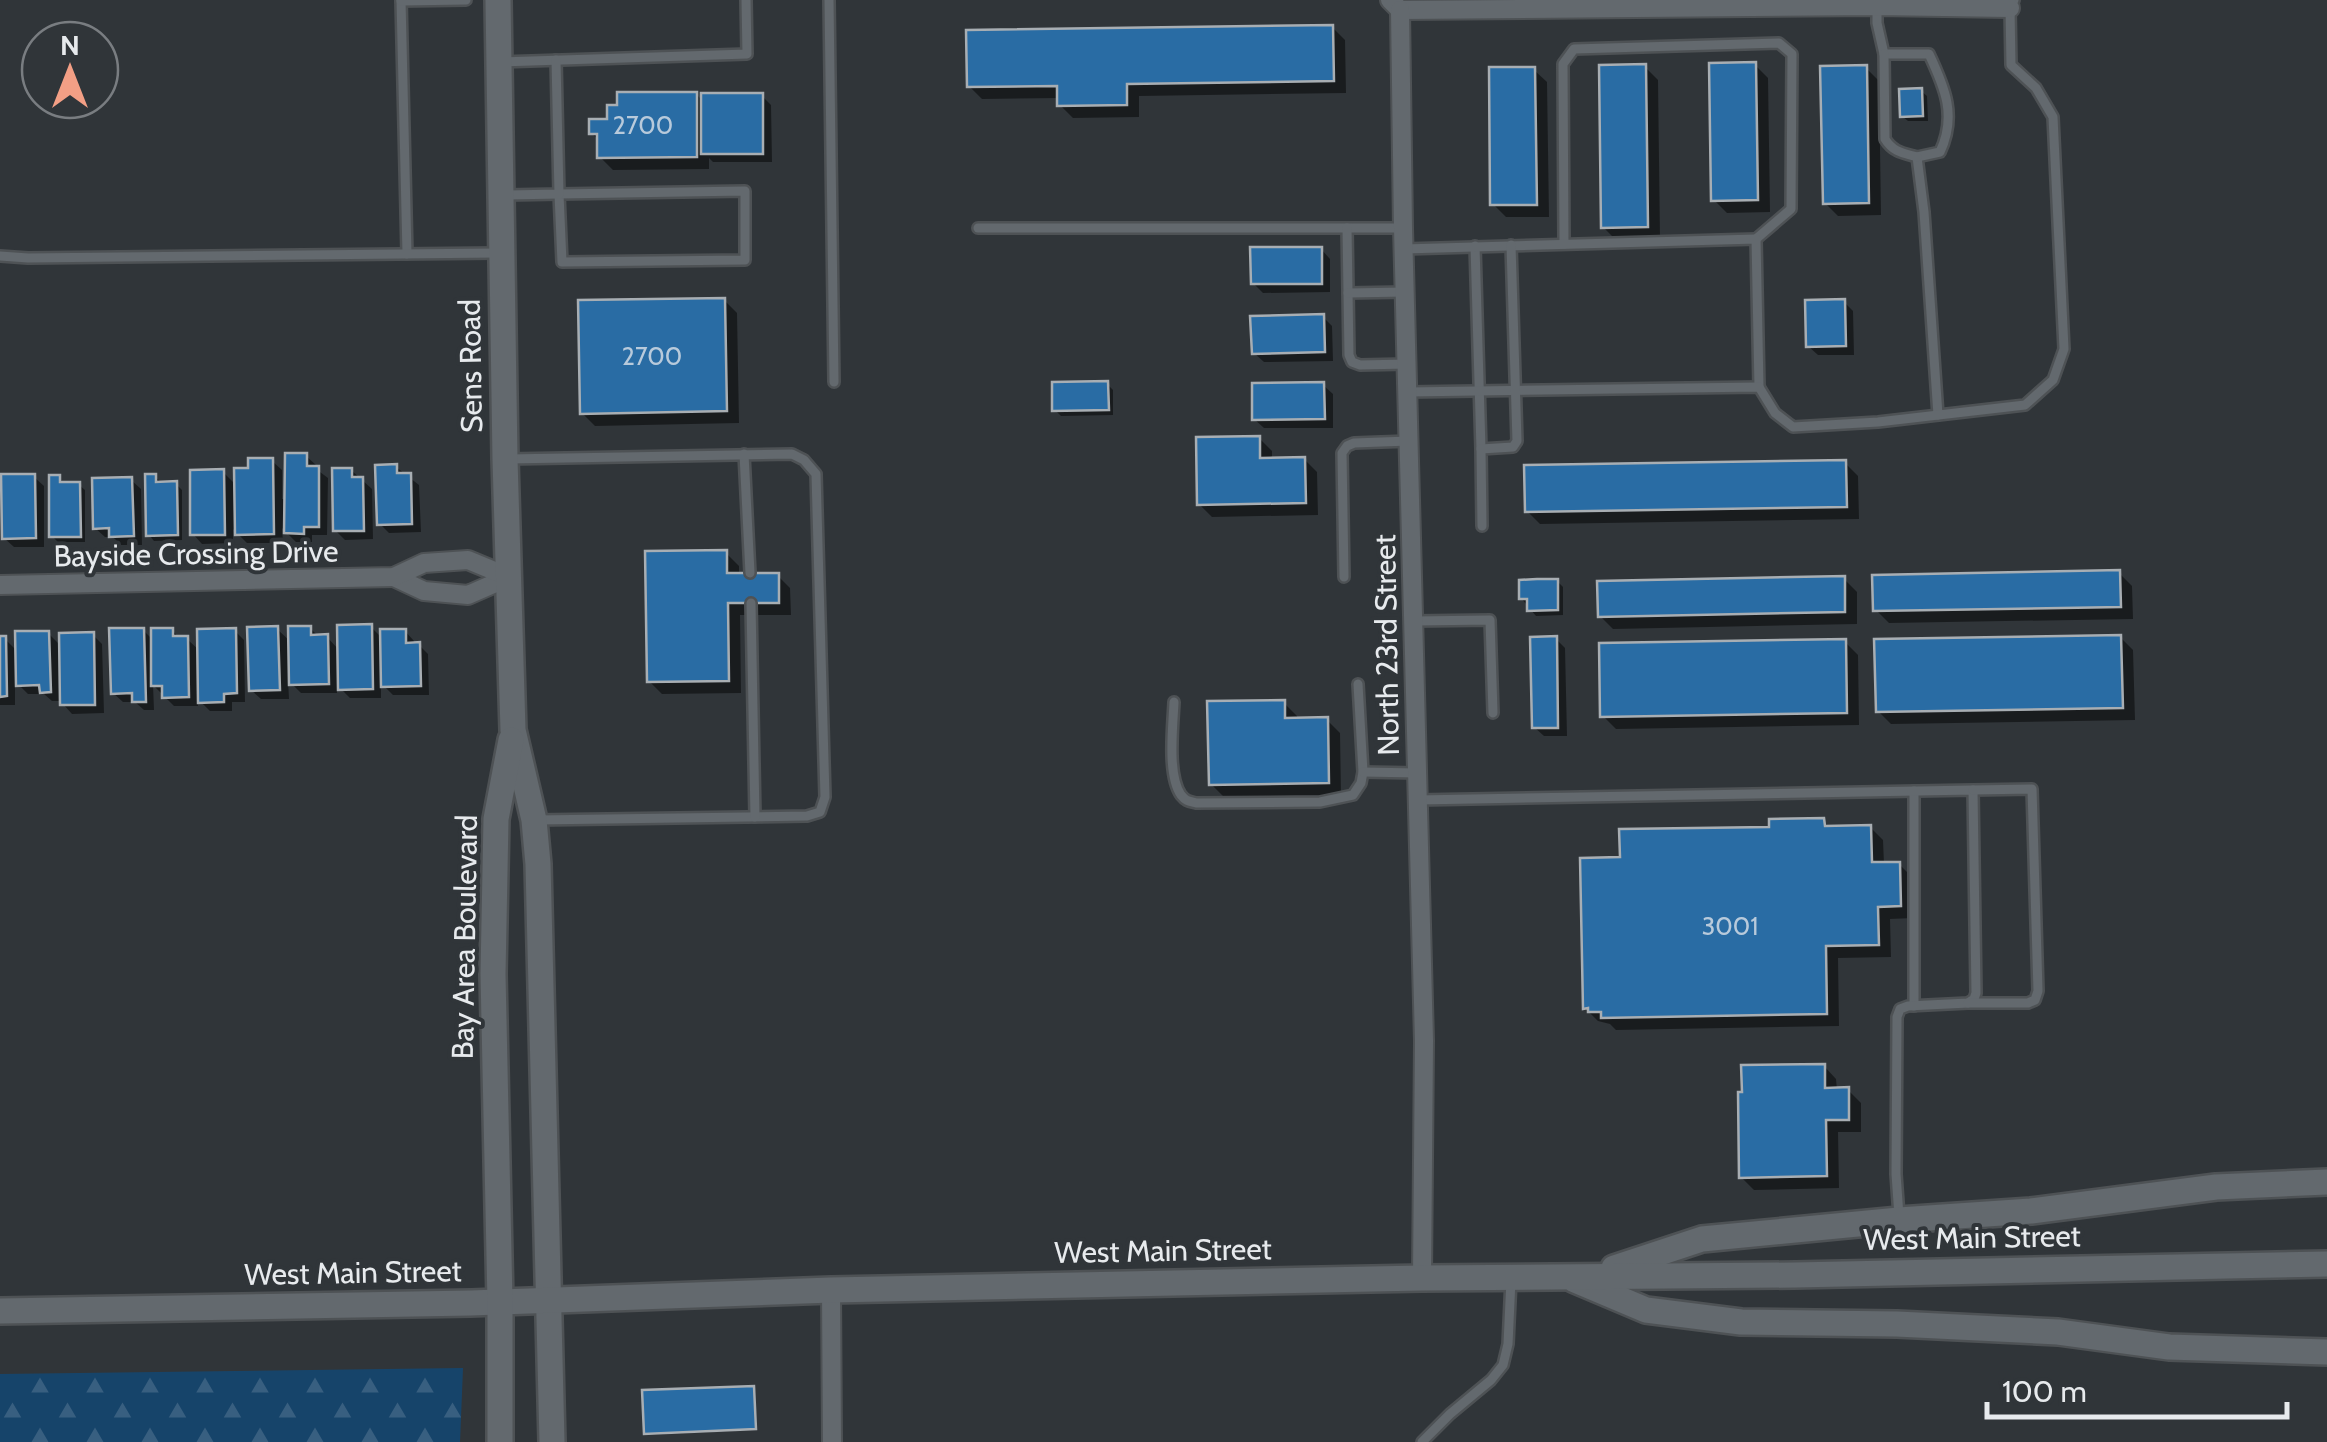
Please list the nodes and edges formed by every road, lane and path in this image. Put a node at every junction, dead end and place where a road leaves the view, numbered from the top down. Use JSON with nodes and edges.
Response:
{"nodes":[{"id":1,"x":466,"y":0,"type":"edge"},
{"id":2,"x":498,"y":0,"type":"edge"},
{"id":3,"x":746,"y":0,"type":"edge"},
{"id":4,"x":829,"y":0,"type":"edge"},
{"id":5,"x":400,"y":1,"type":"edge"},
{"id":6,"x":2012,"y":4,"type":"edge"},
{"id":7,"x":1395,"y":5,"type":"edge"},
{"id":8,"x":1877,"y":6,"type":"junction"},
{"id":9,"x":1884,"y":54,"type":"junction"},
{"id":10,"x":556,"y":60,"type":"junction"},
{"id":11,"x":499,"y":62,"type":"junction"},
{"id":12,"x":1918,"y":157,"type":"junction"},
{"id":13,"x":559,"y":194,"type":"junction"},
{"id":14,"x":501,"y":195,"type":"junction"},
{"id":15,"x":978,"y":228,"type":"dead end"},
{"id":16,"x":1346,"y":228,"type":"junction"},
{"id":17,"x":1403,"y":228,"type":"junction"},
{"id":18,"x":1756,"y":239,"type":"junction"},
{"id":19,"x":1564,"y":244,"type":"junction"},
{"id":20,"x":1511,"y":245,"type":"junction"},
{"id":21,"x":1475,"y":246,"type":"junction"},
{"id":22,"x":1404,"y":249,"type":"junction"},
{"id":23,"x":502,"y":253,"type":"junction"},
{"id":24,"x":407,"y":254,"type":"junction"},
{"id":25,"x":0,"y":256,"type":"edge"},
{"id":26,"x":1405,"y":292,"type":"junction"},
{"id":27,"x":1348,"y":293,"type":"junction"},
{"id":28,"x":1407,"y":364,"type":"junction"},
{"id":29,"x":834,"y":382,"type":"dead end"},
{"id":30,"x":1759,"y":387,"type":"junction"},
{"id":31,"x":1516,"y":390,"type":"junction"},
{"id":32,"x":1408,"y":392,"type":"junction"},
{"id":33,"x":1479,"y":392,"type":"junction"},
{"id":34,"x":1938,"y":415,"type":"junction"},
{"id":35,"x":1410,"y":441,"type":"junction"},
{"id":36,"x":1481,"y":449,"type":"junction"},
{"id":37,"x":744,"y":454,"type":"junction"},
{"id":38,"x":506,"y":459,"type":"junction"},
{"id":39,"x":1482,"y":526,"type":"dead end"},
{"id":40,"x":750,"y":574,"type":"dead end"},
{"id":41,"x":394,"y":577,"type":"junction"},
{"id":42,"x":508,"y":577,"type":"junction"},
{"id":43,"x":1344,"y":578,"type":"dead end"},
{"id":44,"x":0,"y":585,"type":"edge"},
{"id":45,"x":751,"y":603,"type":"dead end"},
{"id":46,"x":1415,"y":621,"type":"junction"},
{"id":47,"x":1358,"y":684,"type":"dead end"},
{"id":48,"x":1174,"y":702,"type":"dead end"},
{"id":49,"x":1493,"y":713,"type":"dead end"},
{"id":50,"x":513,"y":730,"type":"junction"},
{"id":51,"x":1364,"y":772,"type":"junction"},
{"id":52,"x":1418,"y":773,"type":"junction"},
{"id":53,"x":1973,"y":790,"type":"junction"},
{"id":54,"x":1914,"y":791,"type":"junction"},
{"id":55,"x":1418,"y":800,"type":"junction"},
{"id":56,"x":755,"y":817,"type":"junction"},
{"id":57,"x":496,"y":820,"type":"junction"},
{"id":58,"x":534,"y":820,"type":"junction"},
{"id":59,"x":1968,"y":1004,"type":"junction"},
{"id":60,"x":1914,"y":1006,"type":"junction"},
{"id":61,"x":2327,"y":1182,"type":"edge"},
{"id":62,"x":1899,"y":1220,"type":"junction"},
{"id":63,"x":2327,"y":1264,"type":"edge"},
{"id":64,"x":1578,"y":1276,"type":"junction"},
{"id":65,"x":1511,"y":1277,"type":"junction"},
{"id":66,"x":1422,"y":1278,"type":"junction"},
{"id":67,"x":831,"y":1290,"type":"junction"},
{"id":68,"x":547,"y":1301,"type":"junction"},
{"id":69,"x":500,"y":1302,"type":"junction"},
{"id":70,"x":0,"y":1311,"type":"edge"},
{"id":71,"x":2327,"y":1352,"type":"edge"},
{"id":72,"x":500,"y":1442,"type":"edge"},
{"id":73,"x":552,"y":1442,"type":"edge"},
{"id":74,"x":832,"y":1442,"type":"edge"},
{"id":75,"x":1422,"y":1442,"type":"edge"}],
"edges":[{"from":1,"to":5,"type":"lane"},
{"from":2,"to":11,"type":"main road","name":"Sens Road"},
{"from":3,"to":10,"type":"lane"},
{"from":4,"to":29,"type":"lane"},
{"from":5,"to":24,"type":"lane"},
{"from":6,"to":8,"type":"street"},
{"from":6,"to":34,"type":"lane"},
{"from":7,"to":8,"type":"street"},
{"from":7,"to":17,"type":"street","name":"North 23rd Street"},
{"from":8,"to":9,"type":"lane"},
{"from":9,"to":12,"type":"lane"},
{"from":9,"to":12,"type":"lane"},
{"from":10,"to":11,"type":"lane"},
{"from":10,"to":13,"type":"lane"},
{"from":11,"to":14,"type":"main road","name":"Sens Road"},
{"from":12,"to":34,"type":"lane"},
{"from":13,"to":13,"type":"lane"},
{"from":13,"to":14,"type":"lane"},
{"from":14,"to":23,"type":"main road","name":"Sens Road"},
{"from":15,"to":16,"type":"lane"},
{"from":16,"to":17,"type":"lane"},
{"from":16,"to":27,"type":"lane"},
{"from":17,"to":22,"type":"street","name":"North 23rd Street"},
{"from":18,"to":19,"type":"lane"},
{"from":18,"to":19,"type":"lane"},
{"from":18,"to":30,"type":"lane"},
{"from":19,"to":20,"type":"lane"},
{"from":20,"to":21,"type":"lane"},
{"from":20,"to":31,"type":"lane"},
{"from":21,"to":22,"type":"lane"},
{"from":21,"to":33,"type":"lane"},
{"from":22,"to":26,"type":"street","name":"North 23rd Street"},
{"from":23,"to":24,"type":"lane"},
{"from":23,"to":38,"type":"main road","name":"Sens Road"},
{"from":24,"to":25,"type":"lane"},
{"from":26,"to":27,"type":"lane"},
{"from":26,"to":28,"type":"street","name":"North 23rd Street"},
{"from":27,"to":28,"type":"lane"},
{"from":28,"to":32,"type":"street","name":"North 23rd Street"},
{"from":30,"to":31,"type":"lane"},
{"from":30,"to":34,"type":"lane"},
{"from":31,"to":33,"type":"lane"},
{"from":31,"to":36,"type":"lane"},
{"from":32,"to":33,"type":"lane"},
{"from":32,"to":35,"type":"street","name":"North 23rd Street"},
{"from":33,"to":36,"type":"lane"},
{"from":35,"to":43,"type":"lane"},
{"from":35,"to":46,"type":"street","name":"North 23rd Street"},
{"from":36,"to":39,"type":"lane"},
{"from":37,"to":38,"type":"lane"},
{"from":37,"to":40,"type":"lane"},
{"from":37,"to":56,"type":"lane"},
{"from":38,"to":42,"type":"main road","name":"Sens Road"},
{"from":41,"to":42,"type":"street","name":"Bayside Crossing Drive"},
{"from":41,"to":42,"type":"street","name":"Bayside Crossing Drive"},
{"from":41,"to":44,"type":"street","name":"Bayside Crossing Drive"},
{"from":42,"to":50,"type":"main road","name":"Sens Road"},
{"from":45,"to":56,"type":"lane"},
{"from":46,"to":49,"type":"lane"},
{"from":46,"to":52,"type":"street","name":"North 23rd Street"},
{"from":47,"to":51,"type":"lane"},
{"from":48,"to":51,"type":"lane"},
{"from":50,"to":57,"type":"main road","name":"Bay Area Boulevard"},
{"from":50,"to":58,"type":"main road"},
{"from":51,"to":52,"type":"lane"},
{"from":52,"to":55,"type":"street","name":"North 23rd Street"},
{"from":53,"to":54,"type":"lane"},
{"from":53,"to":59,"type":"lane"},
{"from":53,"to":59,"type":"lane"},
{"from":54,"to":55,"type":"lane"},
{"from":54,"to":60,"type":"lane"},
{"from":55,"to":66,"type":"street","name":"North 23rd Street"},
{"from":56,"to":58,"type":"lane"},
{"from":57,"to":58,"type":"main road"},
{"from":57,"to":69,"type":"main road","name":"Bay Area Boulevard"},
{"from":58,"to":68,"type":"main road"},
{"from":59,"to":60,"type":"lane"},
{"from":60,"to":62,"type":"lane"},
{"from":61,"to":62,"type":"main road"},
{"from":62,"to":64,"type":"main road"},
{"from":63,"to":64,"type":"main road","name":"West Main Street"},
{"from":64,"to":65,"type":"main road","name":"West Main Street"},
{"from":64,"to":71,"type":"main road"},
{"from":65,"to":66,"type":"main road","name":"West Main Street"},
{"from":65,"to":75,"type":"lane"},
{"from":66,"to":67,"type":"main road","name":"West Main Street"},
{"from":67,"to":68,"type":"main road","name":"West Main Street"},
{"from":67,"to":74,"type":"street"},
{"from":68,"to":69,"type":"main road","name":"West Main Street"},
{"from":68,"to":73,"type":"main road"},
{"from":69,"to":70,"type":"main road","name":"West Main Street"},
{"from":69,"to":72,"type":"main road","name":"Bay Area Boulevard"}]}
